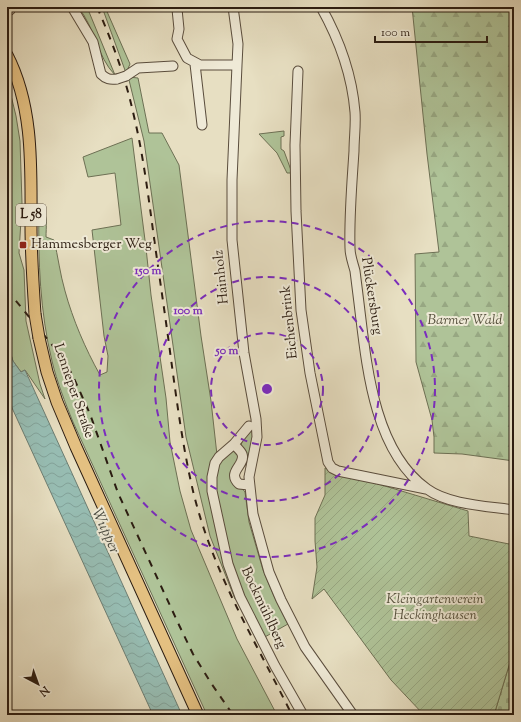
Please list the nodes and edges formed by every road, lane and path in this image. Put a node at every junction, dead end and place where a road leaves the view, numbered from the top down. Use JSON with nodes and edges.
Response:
{"nodes":[{"id":1,"x":72,"y":7,"type":"edge"},
{"id":2,"x":233,"y":7,"type":"edge"},
{"id":3,"x":321,"y":7,"type":"edge"},
{"id":4,"x":177,"y":9,"type":"dead end"},
{"id":5,"x":7,"y":55,"type":"edge"},
{"id":6,"x":195,"y":64,"type":"junction"},
{"id":7,"x":237,"y":64,"type":"junction"},
{"id":8,"x":173,"y":66,"type":"dead end"},
{"id":9,"x":298,"y":71,"type":"dead end"},
{"id":10,"x":202,"y":125,"type":"dead end"},
{"id":11,"x":249,"y":426,"type":"dead end"},
{"id":12,"x":234,"y":444,"type":"junction"},
{"id":13,"x":249,"y":485,"type":"junction"},
{"id":14,"x":427,"y":489,"type":"junction"},
{"id":15,"x":514,"y":510,"type":"edge"},
{"id":16,"x":198,"y":715,"type":"edge"},
{"id":17,"x":303,"y":715,"type":"edge"},
{"id":18,"x":352,"y":715,"type":"edge"}],
"edges":[{"from":1,"to":8,"type":"street","bridge":true},
{"from":2,"to":7,"type":"street","name":"Hainholz"},
{"from":3,"to":14,"type":"street","name":"Plückersburg"},
{"from":4,"to":6,"type":"street"},
{"from":5,"to":16,"type":"main road","name":"Lenneper Straße","number":"L 58","bridge":true},
{"from":6,"to":7,"type":"street"},
{"from":6,"to":10,"type":"street"},
{"from":7,"to":13,"type":"street","name":"Hainholz"},
{"from":9,"to":14,"type":"street","name":"Eichenbrink"},
{"from":11,"to":12,"type":"street","name":"Bockmühlberg"},
{"from":12,"to":13,"type":"street"},
{"from":12,"to":17,"type":"street","name":"Bockmühlberg"},
{"from":13,"to":18,"type":"street","name":"Hainholz"},
{"from":14,"to":15,"type":"street","name":"Plückersburg"}]}
